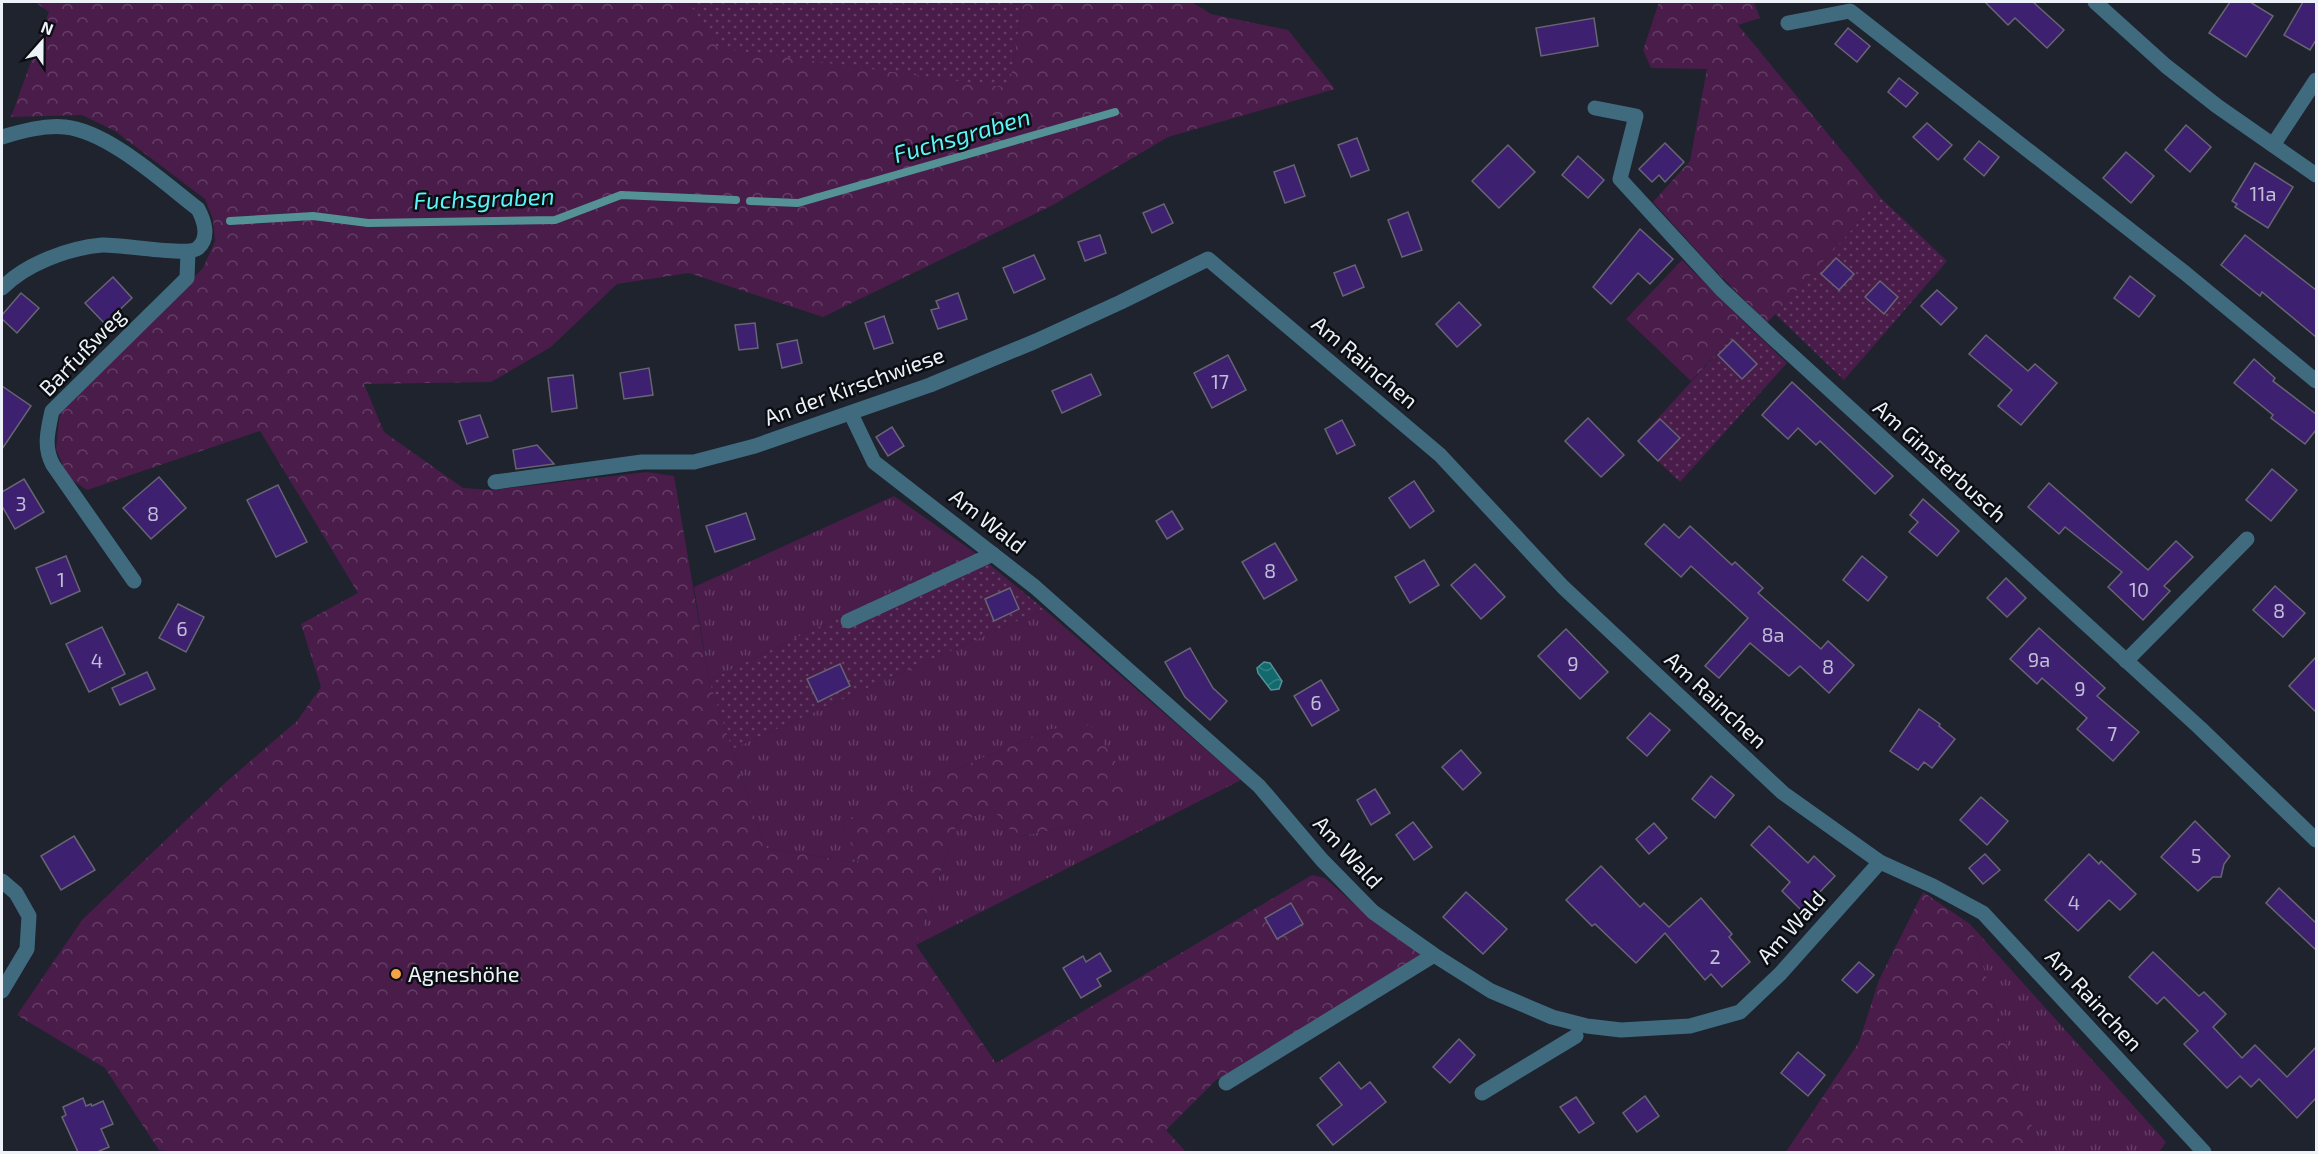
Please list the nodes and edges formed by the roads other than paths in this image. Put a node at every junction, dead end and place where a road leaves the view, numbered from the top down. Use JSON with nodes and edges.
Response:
{"nodes":[{"id":1,"x":2095,"y":2,"type":"edge"},
{"id":2,"x":1788,"y":23,"type":"dead end"},
{"id":3,"x":2316,"y":80,"type":"edge"},
{"id":4,"x":1596,"y":108,"type":"dead end"},
{"id":5,"x":2,"y":137,"type":"edge"},
{"id":6,"x":2273,"y":145,"type":"junction"},
{"id":7,"x":2316,"y":175,"type":"edge"},
{"id":8,"x":188,"y":252,"type":"junction"},
{"id":9,"x":1208,"y":260,"type":"joint"},
{"id":10,"x":2,"y":288,"type":"edge"},
{"id":11,"x":2316,"y":381,"type":"edge"},
{"id":12,"x":851,"y":414,"type":"junction"},
{"id":13,"x":495,"y":482,"type":"dead end"},
{"id":14,"x":2247,"y":539,"type":"dead end"},
{"id":15,"x":993,"y":554,"type":"junction"},
{"id":16,"x":134,"y":581,"type":"dead end"},
{"id":17,"x":848,"y":621,"type":"dead end"},
{"id":18,"x":2126,"y":661,"type":"junction"},
{"id":19,"x":2316,"y":840,"type":"edge"},
{"id":20,"x":1880,"y":862,"type":"junction"},
{"id":21,"x":2,"y":881,"type":"edge"},
{"id":22,"x":1434,"y":955,"type":"junction"},
{"id":23,"x":2,"y":991,"type":"edge"},
{"id":24,"x":1576,"y":1036,"type":"dead end"},
{"id":25,"x":1226,"y":1083,"type":"dead end"},
{"id":26,"x":1482,"y":1093,"type":"dead end"},
{"id":27,"x":2204,"y":1152,"type":"edge"}],
"edges":[{"from":1,"to":6,"type":"street"},
{"from":2,"to":11,"type":"street"},
{"from":3,"to":6,"type":"street"},
{"from":4,"to":18,"type":"street","name":"Am Ginsterbusch"},
{"from":5,"to":8,"type":"street"},
{"from":6,"to":7,"type":"street"},
{"from":8,"to":10,"type":"street"},
{"from":8,"to":16,"type":"street","name":"Barfußweg"},
{"from":9,"to":12,"type":"street","name":"An der Kirschwiese"},
{"from":9,"to":20,"type":"street","name":"Am Rainchen"},
{"from":12,"to":13,"type":"street","name":"An der Kirschwiese"},
{"from":12,"to":15,"type":"street","name":"Am Wald"},
{"from":14,"to":18,"type":"street"},
{"from":15,"to":17,"type":"street"},
{"from":15,"to":22,"type":"street","name":"Am Wald"},
{"from":18,"to":19,"type":"street","name":"Am Ginsterbusch"},
{"from":20,"to":22,"type":"street","name":"Am Wald"},
{"from":20,"to":27,"type":"street","name":"Am Rainchen"},
{"from":21,"to":23,"type":"street"},
{"from":22,"to":25,"type":"street"},
{"from":24,"to":26,"type":"street"}]}
